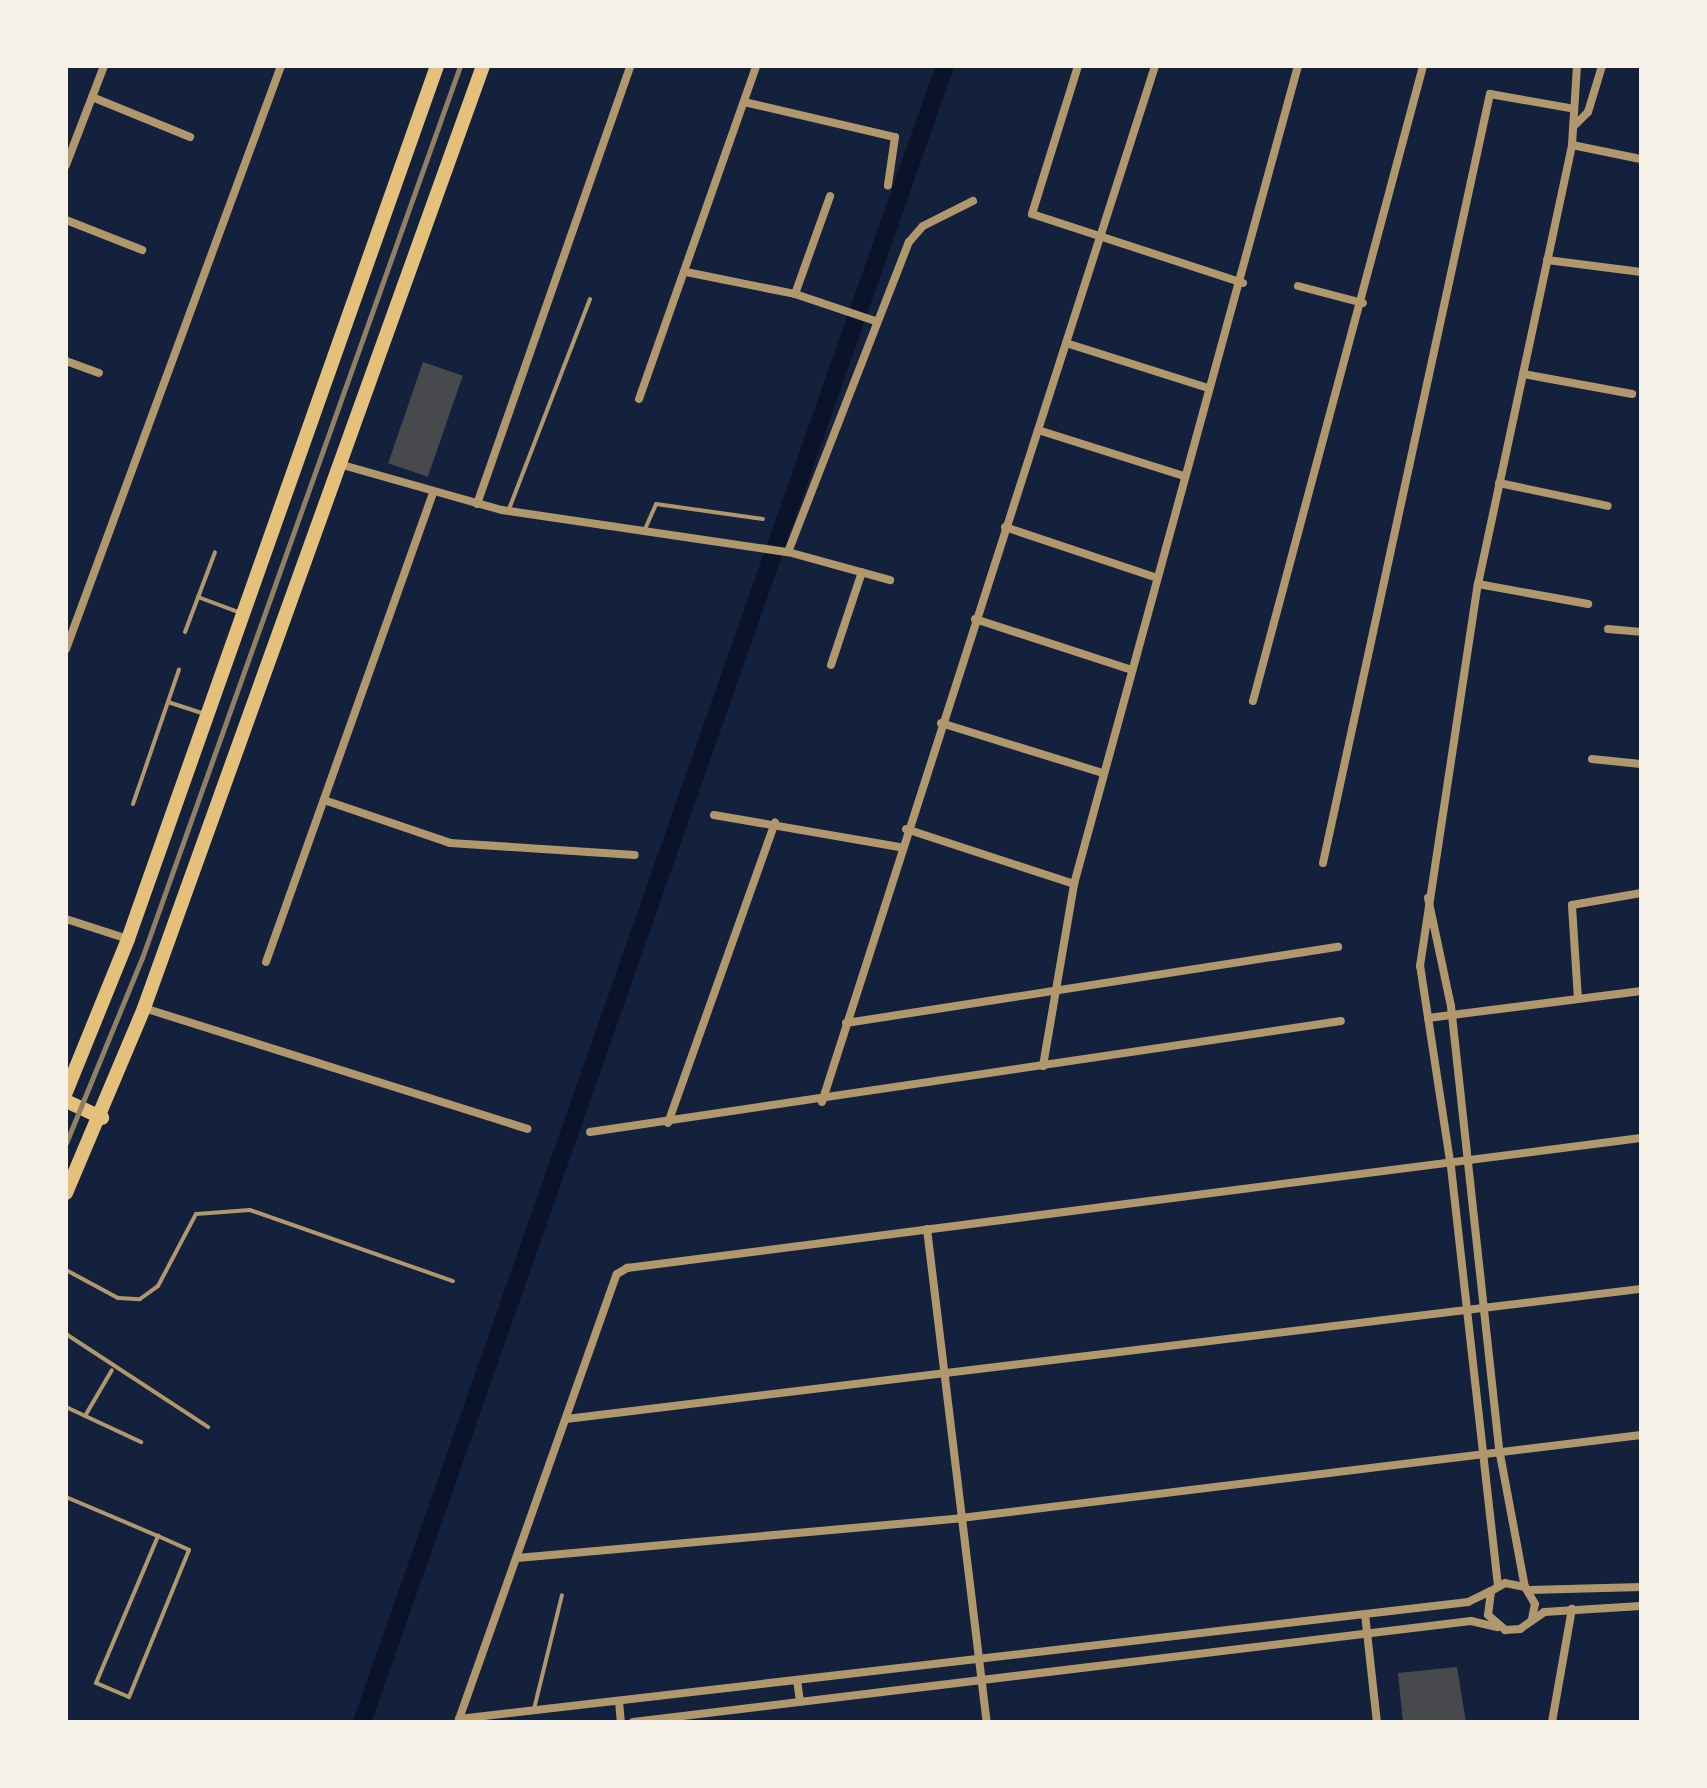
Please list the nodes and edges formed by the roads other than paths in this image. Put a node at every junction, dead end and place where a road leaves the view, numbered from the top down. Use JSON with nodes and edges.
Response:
{"nodes":[{"id":1,"x":281,"y":66,"type":"edge"},
{"id":2,"x":437,"y":66,"type":"edge"},
{"id":3,"x":483,"y":66,"type":"edge"},
{"id":4,"x":630,"y":66,"type":"edge"},
{"id":5,"x":756,"y":66,"type":"edge"},
{"id":6,"x":1078,"y":66,"type":"edge"},
{"id":7,"x":1155,"y":66,"type":"edge"},
{"id":8,"x":1298,"y":66,"type":"edge"},
{"id":9,"x":1423,"y":66,"type":"edge"},
{"id":10,"x":1577,"y":66,"type":"edge"},
{"id":11,"x":1602,"y":66,"type":"edge"},
{"id":12,"x":101,"y":67,"type":"edge"},
{"id":13,"x":92,"y":97,"type":"junction"},
{"id":14,"x":744,"y":102,"type":"junction"},
{"id":15,"x":1569,"y":108,"type":"junction"},
{"id":16,"x":1575,"y":125,"type":"junction"},
{"id":17,"x":190,"y":137,"type":"dead end"},
{"id":18,"x":1572,"y":145,"type":"junction"},
{"id":19,"x":1641,"y":159,"type":"edge"},
{"id":20,"x":66,"y":165,"type":"edge"},
{"id":21,"x":888,"y":185,"type":"dead end"},
{"id":22,"x":830,"y":196,"type":"dead end"},
{"id":23,"x":973,"y":201,"type":"dead end"},
{"id":24,"x":66,"y":220,"type":"edge"},
{"id":25,"x":1101,"y":237,"type":"junction"},
{"id":26,"x":142,"y":250,"type":"dead end"},
{"id":27,"x":1547,"y":260,"type":"junction"},
{"id":28,"x":686,"y":272,"type":"junction"},
{"id":29,"x":1641,"y":272,"type":"edge"},
{"id":30,"x":1243,"y":283,"type":"junction"},
{"id":31,"x":1298,"y":286,"type":"dead end"},
{"id":32,"x":795,"y":294,"type":"junction"},
{"id":33,"x":590,"y":299,"type":"dead end"},
{"id":34,"x":1363,"y":303,"type":"junction"},
{"id":35,"x":875,"y":321,"type":"junction"},
{"id":36,"x":1066,"y":343,"type":"junction"},
{"id":37,"x":66,"y":361,"type":"edge"},
{"id":38,"x":99,"y":373,"type":"dead end"},
{"id":39,"x":1523,"y":374,"type":"junction"},
{"id":40,"x":1208,"y":388,"type":"junction"},
{"id":41,"x":1632,"y":394,"type":"dead end"},
{"id":42,"x":639,"y":399,"type":"dead end"},
{"id":43,"x":1038,"y":430,"type":"junction"},
{"id":44,"x":339,"y":464,"type":"junction"},
{"id":45,"x":1184,"y":476,"type":"junction"},
{"id":46,"x":1499,"y":483,"type":"junction"},
{"id":47,"x":433,"y":493,"type":"junction"},
{"id":48,"x":477,"y":504,"type":"junction"},
{"id":49,"x":1608,"y":506,"type":"dead end"},
{"id":50,"x":508,"y":511,"type":"junction"},
{"id":51,"x":763,"y":519,"type":"dead end"},
{"id":52,"x":1005,"y":527,"type":"junction"},
{"id":53,"x":645,"y":532,"type":"junction"},
{"id":54,"x":784,"y":551,"type":"junction"},
{"id":55,"x":215,"y":552,"type":"dead end"},
{"id":56,"x":862,"y":572,"type":"junction"},
{"id":57,"x":1157,"y":578,"type":"junction"},
{"id":58,"x":890,"y":580,"type":"dead end"},
{"id":59,"x":1478,"y":584,"type":"junction"},
{"id":60,"x":198,"y":597,"type":"junction"},
{"id":61,"x":1588,"y":604,"type":"dead end"},
{"id":62,"x":243,"y":614,"type":"junction"},
{"id":63,"x":975,"y":619,"type":"junction"},
{"id":64,"x":1608,"y":629,"type":"dead end"},
{"id":65,"x":185,"y":632,"type":"dead end"},
{"id":66,"x":1641,"y":632,"type":"edge"},
{"id":67,"x":66,"y":649,"type":"edge"},
{"id":68,"x":831,"y":665,"type":"dead end"},
{"id":69,"x":179,"y":670,"type":"dead end"},
{"id":70,"x":1132,"y":670,"type":"junction"},
{"id":71,"x":1253,"y":701,"type":"dead end"},
{"id":72,"x":168,"y":702,"type":"junction"},
{"id":73,"x":207,"y":715,"type":"junction"},
{"id":74,"x":941,"y":723,"type":"junction"},
{"id":75,"x":1592,"y":759,"type":"dead end"},
{"id":76,"x":1641,"y":764,"type":"edge"},
{"id":77,"x":1103,"y":773,"type":"junction"},
{"id":78,"x":324,"y":800,"type":"junction"},
{"id":79,"x":133,"y":804,"type":"dead end"},
{"id":80,"x":714,"y":815,"type":"dead end"},
{"id":81,"x":775,"y":822,"type":"junction"},
{"id":82,"x":906,"y":829,"type":"junction"},
{"id":83,"x":899,"y":847,"type":"junction"},
{"id":84,"x":635,"y":855,"type":"dead end"},
{"id":85,"x":1323,"y":863,"type":"dead end"},
{"id":86,"x":1074,"y":884,"type":"junction"},
{"id":87,"x":1426,"y":889,"type":"junction"},
{"id":88,"x":1641,"y":893,"type":"edge"},
{"id":89,"x":66,"y":919,"type":"edge"},
{"id":90,"x":128,"y":939,"type":"junction"},
{"id":91,"x":1338,"y":947,"type":"dead end"},
{"id":92,"x":266,"y":962,"type":"dead end"},
{"id":93,"x":1641,"y":991,"type":"edge"},
{"id":94,"x":1052,"y":992,"type":"junction"},
{"id":95,"x":1578,"y":999,"type":"junction"},
{"id":96,"x":144,"y":1008,"type":"junction"},
{"id":97,"x":1452,"y":1015,"type":"junction"},
{"id":98,"x":1428,"y":1018,"type":"junction"},
{"id":99,"x":1341,"y":1021,"type":"dead end"},
{"id":100,"x":846,"y":1023,"type":"junction"},
{"id":101,"x":1043,"y":1066,"type":"junction"},
{"id":102,"x":66,"y":1092,"type":"edge"},
{"id":103,"x":66,"y":1101,"type":"edge"},
{"id":104,"x":822,"y":1102,"type":"junction"},
{"id":105,"x":102,"y":1118,"type":"junction"},
{"id":106,"x":668,"y":1123,"type":"junction"},
{"id":107,"x":527,"y":1129,"type":"dead end"},
{"id":108,"x":590,"y":1132,"type":"dead end"},
{"id":109,"x":1641,"y":1138,"type":"edge"},
{"id":110,"x":1450,"y":1161,"type":"junction"},
{"id":111,"x":1467,"y":1163,"type":"junction"},
{"id":112,"x":66,"y":1193,"type":"edge"},
{"id":113,"x":927,"y":1229,"type":"junction"},
{"id":114,"x":66,"y":1270,"type":"edge"},
{"id":115,"x":453,"y":1281,"type":"dead end"},
{"id":116,"x":1641,"y":1289,"type":"edge"},
{"id":117,"x":1467,"y":1310,"type":"junction"},
{"id":118,"x":1484,"y":1310,"type":"junction"},
{"id":119,"x":66,"y":1334,"type":"edge"},
{"id":120,"x":112,"y":1370,"type":"junction"},
{"id":121,"x":944,"y":1375,"type":"junction"},
{"id":122,"x":66,"y":1407,"type":"edge"},
{"id":123,"x":85,"y":1416,"type":"junction"},
{"id":124,"x":566,"y":1419,"type":"junction"},
{"id":125,"x":208,"y":1427,"type":"dead end"},
{"id":126,"x":1641,"y":1435,"type":"edge"},
{"id":127,"x":141,"y":1442,"type":"dead end"},
{"id":128,"x":1500,"y":1454,"type":"junction"},
{"id":129,"x":1484,"y":1457,"type":"junction"},
{"id":130,"x":66,"y":1497,"type":"edge"},
{"id":131,"x":961,"y":1518,"type":"junction"},
{"id":132,"x":158,"y":1536,"type":"junction"},
{"id":133,"x":517,"y":1558,"type":"junction"},
{"id":134,"x":1641,"y":1587,"type":"edge"},
{"id":135,"x":1527,"y":1588,"type":"junction"},
{"id":136,"x":1494,"y":1589,"type":"junction"},
{"id":137,"x":562,"y":1595,"type":"dead end"},
{"id":138,"x":1641,"y":1606,"type":"edge"},
{"id":139,"x":1572,"y":1609,"type":"junction"},
{"id":140,"x":1365,"y":1614,"type":"junction"},
{"id":141,"x":1532,"y":1619,"type":"junction"},
{"id":142,"x":1497,"y":1627,"type":"junction"},
{"id":143,"x":1368,"y":1633,"type":"junction"},
{"id":144,"x":1181,"y":1636,"type":"junction"},
{"id":145,"x":1185,"y":1655,"type":"junction"},
{"id":146,"x":981,"y":1659,"type":"junction"},
{"id":147,"x":797,"y":1680,"type":"junction"},
{"id":148,"x":983,"y":1680,"type":"junction"},
{"id":149,"x":619,"y":1701,"type":"junction"},
{"id":150,"x":800,"y":1702,"type":"junction"},
{"id":151,"x":533,"y":1710,"type":"junction"},
{"id":152,"x":459,"y":1721,"type":"edge"},
{"id":153,"x":621,"y":1722,"type":"edge"},
{"id":154,"x":633,"y":1722,"type":"edge"},
{"id":155,"x":987,"y":1722,"type":"edge"},
{"id":156,"x":1377,"y":1722,"type":"edge"},
{"id":157,"x":1552,"y":1722,"type":"edge"}],
"edges":[{"from":1,"to":67,"type":"street"},
{"from":2,"to":62,"type":"main road"},
{"from":3,"to":44,"type":"main road"},
{"from":4,"to":48,"type":"street"},
{"from":5,"to":14,"type":"street"},
{"from":6,"to":25,"type":"street"},
{"from":7,"to":25,"type":"street"},
{"from":8,"to":30,"type":"street"},
{"from":9,"to":34,"type":"street"},
{"from":10,"to":15,"type":"street"},
{"from":11,"to":16,"type":"street"},
{"from":12,"to":13,"type":"street"},
{"from":13,"to":17,"type":"street"},
{"from":13,"to":20,"type":"street"},
{"from":14,"to":21,"type":"street"},
{"from":14,"to":28,"type":"street"},
{"from":15,"to":16,"type":"street"},
{"from":15,"to":85,"type":"street"},
{"from":16,"to":18,"type":"street"},
{"from":18,"to":19,"type":"street"},
{"from":18,"to":27,"type":"street"},
{"from":22,"to":32,"type":"street"},
{"from":23,"to":35,"type":"street"},
{"from":24,"to":26,"type":"street"},
{"from":25,"to":30,"type":"street"},
{"from":25,"to":36,"type":"street"},
{"from":27,"to":29,"type":"street"},
{"from":27,"to":39,"type":"street"},
{"from":28,"to":32,"type":"street"},
{"from":28,"to":42,"type":"street"},
{"from":30,"to":40,"type":"street"},
{"from":31,"to":34,"type":"street"},
{"from":32,"to":35,"type":"street"},
{"from":33,"to":50,"type":"lane"},
{"from":34,"to":71,"type":"street"},
{"from":35,"to":54,"type":"street"},
{"from":36,"to":40,"type":"street"},
{"from":36,"to":43,"type":"street"},
{"from":37,"to":38,"type":"street"},
{"from":39,"to":41,"type":"street"},
{"from":39,"to":46,"type":"street"},
{"from":40,"to":45,"type":"street"},
{"from":43,"to":45,"type":"street"},
{"from":43,"to":52,"type":"street"},
{"from":44,"to":47,"type":"street"},
{"from":44,"to":96,"type":"main road"},
{"from":45,"to":57,"type":"street"},
{"from":46,"to":49,"type":"street"},
{"from":46,"to":59,"type":"street"},
{"from":47,"to":48,"type":"street"},
{"from":47,"to":78,"type":"street"},
{"from":48,"to":50,"type":"street"},
{"from":50,"to":53,"type":"street"},
{"from":51,"to":53,"type":"lane"},
{"from":52,"to":57,"type":"street"},
{"from":52,"to":63,"type":"street"},
{"from":53,"to":54,"type":"street"},
{"from":54,"to":56,"type":"street"},
{"from":55,"to":60,"type":"lane"},
{"from":56,"to":58,"type":"street"},
{"from":56,"to":68,"type":"street"},
{"from":57,"to":70,"type":"street"},
{"from":59,"to":61,"type":"street"},
{"from":59,"to":87,"type":"street"},
{"from":60,"to":62,"type":"lane"},
{"from":60,"to":65,"type":"lane"},
{"from":62,"to":73,"type":"main road"},
{"from":63,"to":70,"type":"street"},
{"from":63,"to":74,"type":"street"},
{"from":64,"to":66,"type":"street"},
{"from":69,"to":72,"type":"lane"},
{"from":70,"to":77,"type":"street"},
{"from":72,"to":73,"type":"lane"},
{"from":72,"to":79,"type":"lane"},
{"from":73,"to":90,"type":"main road"},
{"from":74,"to":77,"type":"street"},
{"from":74,"to":82,"type":"street"},
{"from":75,"to":76,"type":"street"},
{"from":77,"to":86,"type":"street"},
{"from":78,"to":84,"type":"street"},
{"from":78,"to":92,"type":"street"},
{"from":80,"to":81,"type":"street"},
{"from":81,"to":83,"type":"street"},
{"from":81,"to":106,"type":"street"},
{"from":82,"to":83,"type":"street"},
{"from":82,"to":86,"type":"street"},
{"from":83,"to":100,"type":"street"},
{"from":86,"to":94,"type":"street"},
{"from":87,"to":97,"type":"street"},
{"from":87,"to":98,"type":"street"},
{"from":88,"to":95,"type":"street"},
{"from":89,"to":90,"type":"street"},
{"from":90,"to":102,"type":"main road"},
{"from":91,"to":94,"type":"street"},
{"from":93,"to":95,"type":"street"},
{"from":94,"to":100,"type":"street"},
{"from":94,"to":101,"type":"street"},
{"from":95,"to":97,"type":"street"},
{"from":96,"to":105,"type":"main road"},
{"from":96,"to":107,"type":"street"},
{"from":97,"to":98,"type":"street"},
{"from":97,"to":111,"type":"street"},
{"from":98,"to":110,"type":"street"},
{"from":99,"to":101,"type":"street"},
{"from":100,"to":104,"type":"street"},
{"from":101,"to":104,"type":"street"},
{"from":103,"to":105,"type":"main road"},
{"from":104,"to":106,"type":"street"},
{"from":105,"to":112,"type":"main road"},
{"from":106,"to":108,"type":"street"},
{"from":109,"to":111,"type":"street"},
{"from":110,"to":111,"type":"street"},
{"from":110,"to":113,"type":"street"},
{"from":110,"to":117,"type":"street"},
{"from":111,"to":118,"type":"street"},
{"from":113,"to":121,"type":"street"},
{"from":113,"to":124,"type":"street"},
{"from":114,"to":115,"type":"lane"},
{"from":116,"to":118,"type":"street"},
{"from":117,"to":118,"type":"street"},
{"from":117,"to":121,"type":"street"},
{"from":117,"to":129,"type":"street"},
{"from":118,"to":128,"type":"street"},
{"from":119,"to":120,"type":"lane"},
{"from":120,"to":123,"type":"lane"},
{"from":120,"to":125,"type":"lane"},
{"from":121,"to":124,"type":"street"},
{"from":121,"to":131,"type":"street"},
{"from":122,"to":123,"type":"lane"},
{"from":123,"to":127,"type":"lane"},
{"from":124,"to":133,"type":"street"},
{"from":126,"to":128,"type":"street"},
{"from":128,"to":129,"type":"street"},
{"from":128,"to":135,"type":"street"},
{"from":129,"to":131,"type":"street"},
{"from":129,"to":136,"type":"street"},
{"from":130,"to":132,"type":"lane"},
{"from":131,"to":133,"type":"street"},
{"from":131,"to":146,"type":"street"},
{"from":132,"to":132,"type":"lane"},
{"from":133,"to":152,"type":"street"},
{"from":134,"to":135,"type":"street"},
{"from":135,"to":136,"type":"street"},
{"from":135,"to":141,"type":"street"},
{"from":136,"to":140,"type":"street"},
{"from":136,"to":142,"type":"street"},
{"from":137,"to":151,"type":"lane"},
{"from":138,"to":139,"type":"street"},
{"from":139,"to":141,"type":"street"},
{"from":139,"to":157,"type":"street"},
{"from":140,"to":143,"type":"street"},
{"from":140,"to":144,"type":"street"},
{"from":141,"to":142,"type":"street"},
{"from":142,"to":143,"type":"street"},
{"from":143,"to":145,"type":"street"},
{"from":143,"to":156,"type":"street"},
{"from":144,"to":145,"type":"street"},
{"from":144,"to":146,"type":"street"},
{"from":145,"to":148,"type":"street"},
{"from":146,"to":147,"type":"street"},
{"from":146,"to":148,"type":"street"},
{"from":147,"to":149,"type":"street"},
{"from":147,"to":150,"type":"street"},
{"from":148,"to":150,"type":"street"},
{"from":148,"to":155,"type":"street"},
{"from":149,"to":151,"type":"street"},
{"from":149,"to":153,"type":"street"},
{"from":150,"to":154,"type":"street"},
{"from":151,"to":152,"type":"street"}]}
